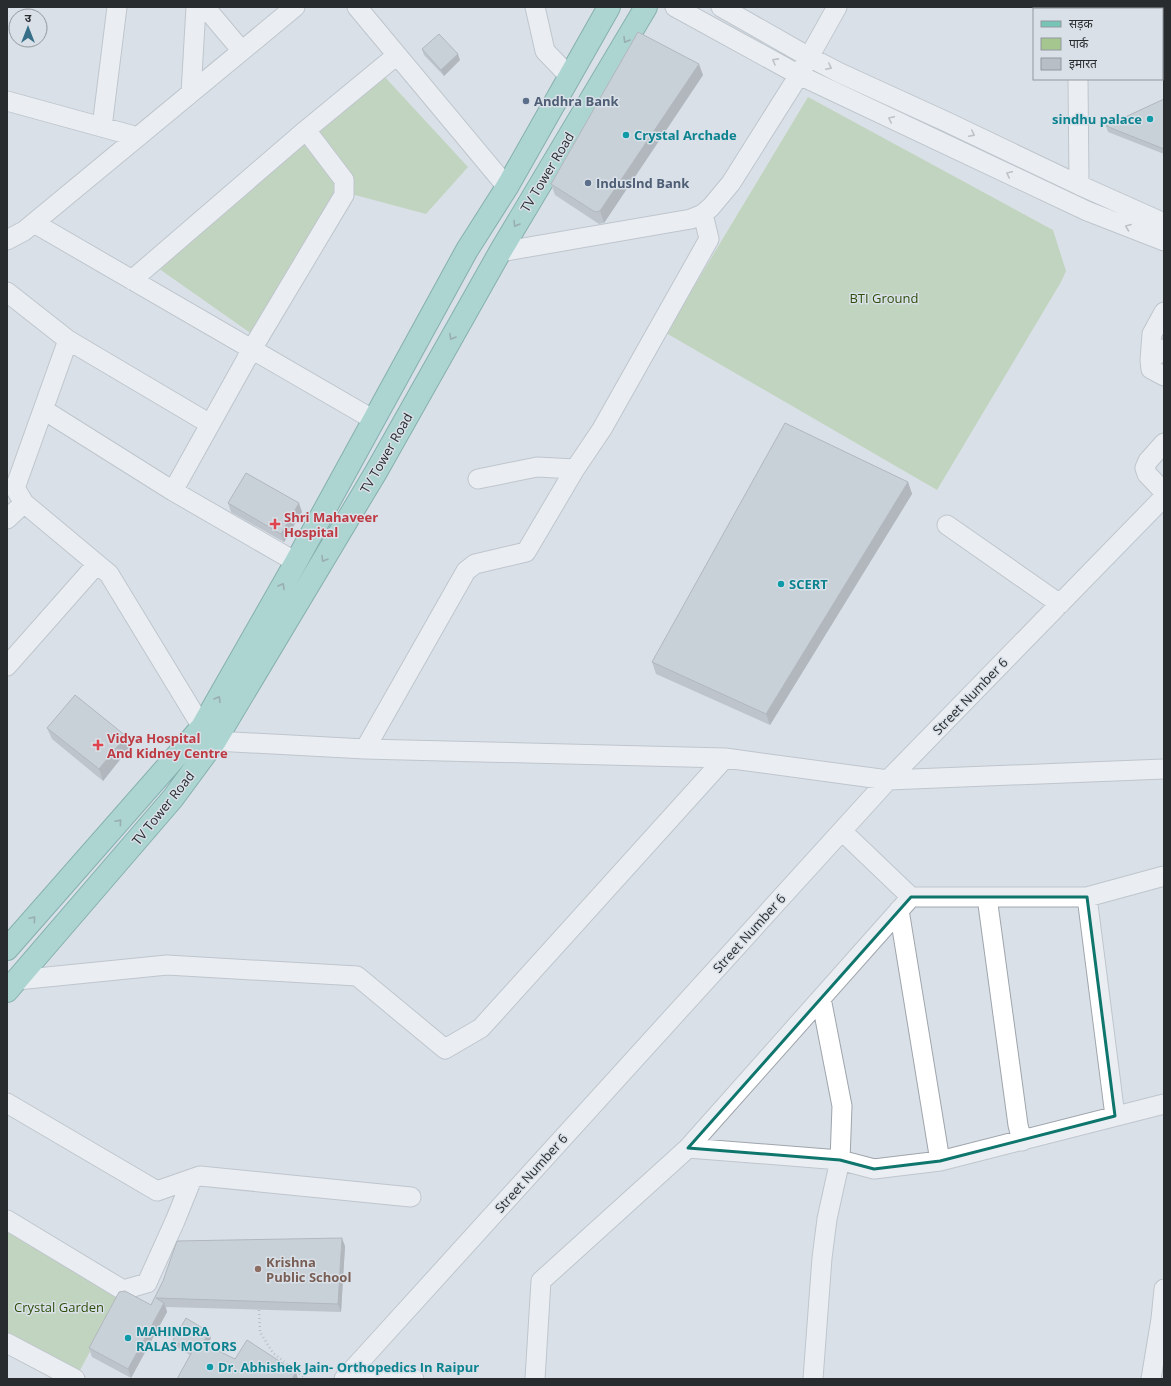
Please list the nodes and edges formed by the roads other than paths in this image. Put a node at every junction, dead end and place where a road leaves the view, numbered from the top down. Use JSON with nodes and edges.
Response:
{"nodes":[{"id":1,"x":117,"y":7,"type":"edge"},
{"id":2,"x":196,"y":7,"type":"edge"},
{"id":3,"x":205,"y":7,"type":"edge"},
{"id":4,"x":295,"y":7,"type":"edge"},
{"id":5,"x":357,"y":7,"type":"edge"},
{"id":6,"x":535,"y":7,"type":"edge"},
{"id":7,"x":610,"y":7,"type":"edge"},
{"id":8,"x":646,"y":7,"type":"edge"},
{"id":9,"x":675,"y":7,"type":"edge"},
{"id":10,"x":721,"y":7,"type":"edge"},
{"id":11,"x":837,"y":7,"type":"edge"},
{"id":12,"x":242,"y":51,"type":"junction"},
{"id":13,"x":397,"y":56,"type":"junction"},
{"id":14,"x":809,"y":57,"type":"junction"},
{"id":15,"x":799,"y":75,"type":"junction"},
{"id":16,"x":570,"y":77,"type":"junction"},
{"id":17,"x":1078,"y":80,"type":"edge"},
{"id":18,"x":191,"y":93,"type":"junction"},
{"id":19,"x":7,"y":101,"type":"edge"},
{"id":20,"x":947,"y":122,"type":"junction"},
{"id":21,"x":102,"y":127,"type":"junction"},
{"id":22,"x":306,"y":130,"type":"junction"},
{"id":23,"x":138,"y":136,"type":"junction"},
{"id":24,"x":937,"y":141,"type":"junction"},
{"id":25,"x":1079,"y":185,"type":"junction"},
{"id":26,"x":507,"y":187,"type":"junction"},
{"id":27,"x":702,"y":214,"type":"junction"},
{"id":28,"x":34,"y":223,"type":"junction"},
{"id":29,"x":1164,"y":223,"type":"edge"},
{"id":30,"x":7,"y":240,"type":"edge"},
{"id":31,"x":1164,"y":241,"type":"edge"},
{"id":32,"x":500,"y":252,"type":"junction"},
{"id":33,"x":132,"y":280,"type":"junction"},
{"id":34,"x":7,"y":292,"type":"edge"},
{"id":35,"x":1164,"y":312,"type":"edge"},
{"id":36,"x":68,"y":340,"type":"junction"},
{"id":37,"x":252,"y":349,"type":"junction"},
{"id":38,"x":1157,"y":354,"type":"edge"},
{"id":39,"x":1164,"y":376,"type":"edge"},
{"id":40,"x":44,"y":410,"type":"junction"},
{"id":41,"x":374,"y":420,"type":"junction"},
{"id":42,"x":210,"y":424,"type":"junction"},
{"id":43,"x":1164,"y":443,"type":"edge"},
{"id":44,"x":575,"y":469,"type":"junction"},
{"id":45,"x":478,"y":479,"type":"dead end"},
{"id":46,"x":173,"y":491,"type":"junction"},
{"id":47,"x":1164,"y":492,"type":"edge"},
{"id":48,"x":1164,"y":497,"type":"edge"},
{"id":49,"x":24,"y":503,"type":"junction"},
{"id":50,"x":7,"y":519,"type":"edge"},
{"id":51,"x":947,"y":525,"type":"dead end"},
{"id":52,"x":296,"y":562,"type":"junction"},
{"id":53,"x":97,"y":564,"type":"junction"},
{"id":54,"x":1060,"y":604,"type":"junction"},
{"id":55,"x":7,"y":666,"type":"edge"},
{"id":56,"x":208,"y":734,"type":"junction"},
{"id":57,"x":365,"y":749,"type":"junction"},
{"id":58,"x":726,"y":758,"type":"junction"},
{"id":59,"x":1164,"y":769,"type":"edge"},
{"id":60,"x":888,"y":780,"type":"junction"},
{"id":61,"x":842,"y":831,"type":"junction"},
{"id":62,"x":1164,"y":876,"type":"edge"},
{"id":63,"x":987,"y":897,"type":"junction"},
{"id":64,"x":1087,"y":897,"type":"junction"},
{"id":65,"x":905,"y":904,"type":"junction"},
{"id":66,"x":7,"y":949,"type":"edge"},
{"id":67,"x":12,"y":985,"type":"edge"},
{"id":68,"x":821,"y":998,"type":"junction"},
{"id":69,"x":7,"y":1103,"type":"edge"},
{"id":70,"x":1164,"y":1104,"type":"edge"},
{"id":71,"x":1115,"y":1116,"type":"junction"},
{"id":72,"x":1022,"y":1141,"type":"junction"},
{"id":73,"x":688,"y":1148,"type":"junction"},
{"id":74,"x":840,"y":1160,"type":"junction"},
{"id":75,"x":940,"y":1161,"type":"junction"},
{"id":76,"x":192,"y":1179,"type":"junction"},
{"id":77,"x":411,"y":1197,"type":"dead end"},
{"id":78,"x":7,"y":1220,"type":"edge"},
{"id":79,"x":1164,"y":1289,"type":"edge"},
{"id":80,"x":7,"y":1343,"type":"edge"},
{"id":81,"x":346,"y":1377,"type":"edge"},
{"id":82,"x":75,"y":1379,"type":"edge"},
{"id":83,"x":414,"y":1379,"type":"edge"},
{"id":84,"x":536,"y":1379,"type":"edge"},
{"id":85,"x":813,"y":1379,"type":"edge"},
{"id":86,"x":1151,"y":1379,"type":"edge"}],
"edges":[{"from":1,"to":21,"type":"street"},
{"from":2,"to":18,"type":"street"},
{"from":3,"to":12,"type":"street"},
{"from":4,"to":12,"type":"street"},
{"from":5,"to":13,"type":"street"},
{"from":6,"to":16,"type":"street"},
{"from":7,"to":16,"type":"main road","name":"TV Tower Road"},
{"from":8,"to":32,"type":"main road","name":"TV Tower Road","one_way":true},
{"from":15,"to":9,"type":"street","one_way":true},
{"from":10,"to":14,"type":"street"},
{"from":11,"to":14,"type":"street"},
{"from":12,"to":18,"type":"street"},
{"from":13,"to":22,"type":"street"},
{"from":13,"to":26,"type":"street"},
{"from":14,"to":15,"type":"street"},
{"from":14,"to":20,"type":"street","one_way":true},
{"from":24,"to":15,"type":"street","one_way":true},
{"from":15,"to":27,"type":"street"},
{"from":16,"to":26,"type":"main road","name":"TV Tower Road"},
{"from":17,"to":25,"type":"street"},
{"from":18,"to":23,"type":"street"},
{"from":19,"to":21,"type":"street"},
{"from":20,"to":24,"type":"street"},
{"from":20,"to":25,"type":"street","one_way":true},
{"from":21,"to":23,"type":"street"},
{"from":22,"to":33,"type":"street"},
{"from":22,"to":37,"type":"street"},
{"from":23,"to":28,"type":"street"},
{"from":31,"to":24,"type":"street","one_way":true},
{"from":25,"to":29,"type":"street"},
{"from":26,"to":41,"type":"main road","name":"TV Tower Road"},
{"from":27,"to":32,"type":"street"},
{"from":27,"to":44,"type":"street"},
{"from":28,"to":30,"type":"street"},
{"from":28,"to":33,"type":"street"},
{"from":32,"to":56,"type":"main road","name":"TV Tower Road","one_way":true},
{"from":33,"to":37,"type":"street"},
{"from":34,"to":36,"type":"street"},
{"from":35,"to":38,"type":"street"},
{"from":36,"to":40,"type":"street"},
{"from":36,"to":42,"type":"street"},
{"from":37,"to":41,"type":"street"},
{"from":37,"to":42,"type":"street"},
{"from":38,"to":39,"type":"street"},
{"from":40,"to":46,"type":"street"},
{"from":40,"to":49,"type":"street"},
{"from":41,"to":52,"type":"main road","name":"TV Tower Road"},
{"from":42,"to":46,"type":"street"},
{"from":43,"to":47,"type":"street"},
{"from":44,"to":45,"type":"street"},
{"from":44,"to":57,"type":"street"},
{"from":46,"to":52,"type":"street"},
{"from":48,"to":54,"type":"street","name":"Street Number 6"},
{"from":49,"to":50,"type":"street"},
{"from":49,"to":53,"type":"street"},
{"from":51,"to":54,"type":"street"},
{"from":56,"to":52,"type":"main road","name":"TV Tower Road","one_way":true},
{"from":53,"to":55,"type":"street"},
{"from":53,"to":56,"type":"street"},
{"from":54,"to":60,"type":"street","name":"Street Number 6"},
{"from":56,"to":57,"type":"street"},
{"from":66,"to":56,"type":"main road","name":"TV Tower Road","one_way":true},
{"from":56,"to":67,"type":"main road","name":"TV Tower Road"},
{"from":57,"to":58,"type":"street"},
{"from":58,"to":60,"type":"street"},
{"from":58,"to":67,"type":"street"},
{"from":59,"to":60,"type":"street"},
{"from":60,"to":61,"type":"street","name":"Street Number 6"},
{"from":61,"to":65,"type":"street"},
{"from":61,"to":81,"type":"street","name":"Street Number 6"},
{"from":62,"to":64,"type":"street"},
{"from":63,"to":64,"type":"street"},
{"from":63,"to":65,"type":"street"},
{"from":63,"to":72,"type":"street"},
{"from":64,"to":71,"type":"street"},
{"from":65,"to":68,"type":"street"},
{"from":65,"to":75,"type":"street"},
{"from":68,"to":73,"type":"street"},
{"from":68,"to":74,"type":"street"},
{"from":69,"to":76,"type":"street"},
{"from":70,"to":71,"type":"street"},
{"from":71,"to":72,"type":"street"},
{"from":72,"to":75,"type":"street"},
{"from":73,"to":74,"type":"street"},
{"from":73,"to":84,"type":"street"},
{"from":74,"to":75,"type":"street"},
{"from":74,"to":85,"type":"street"},
{"from":76,"to":77,"type":"street"},
{"from":76,"to":78,"type":"street"},
{"from":79,"to":86,"type":"street"},
{"from":80,"to":82,"type":"street"},
{"from":81,"to":83,"type":"street"}]}
